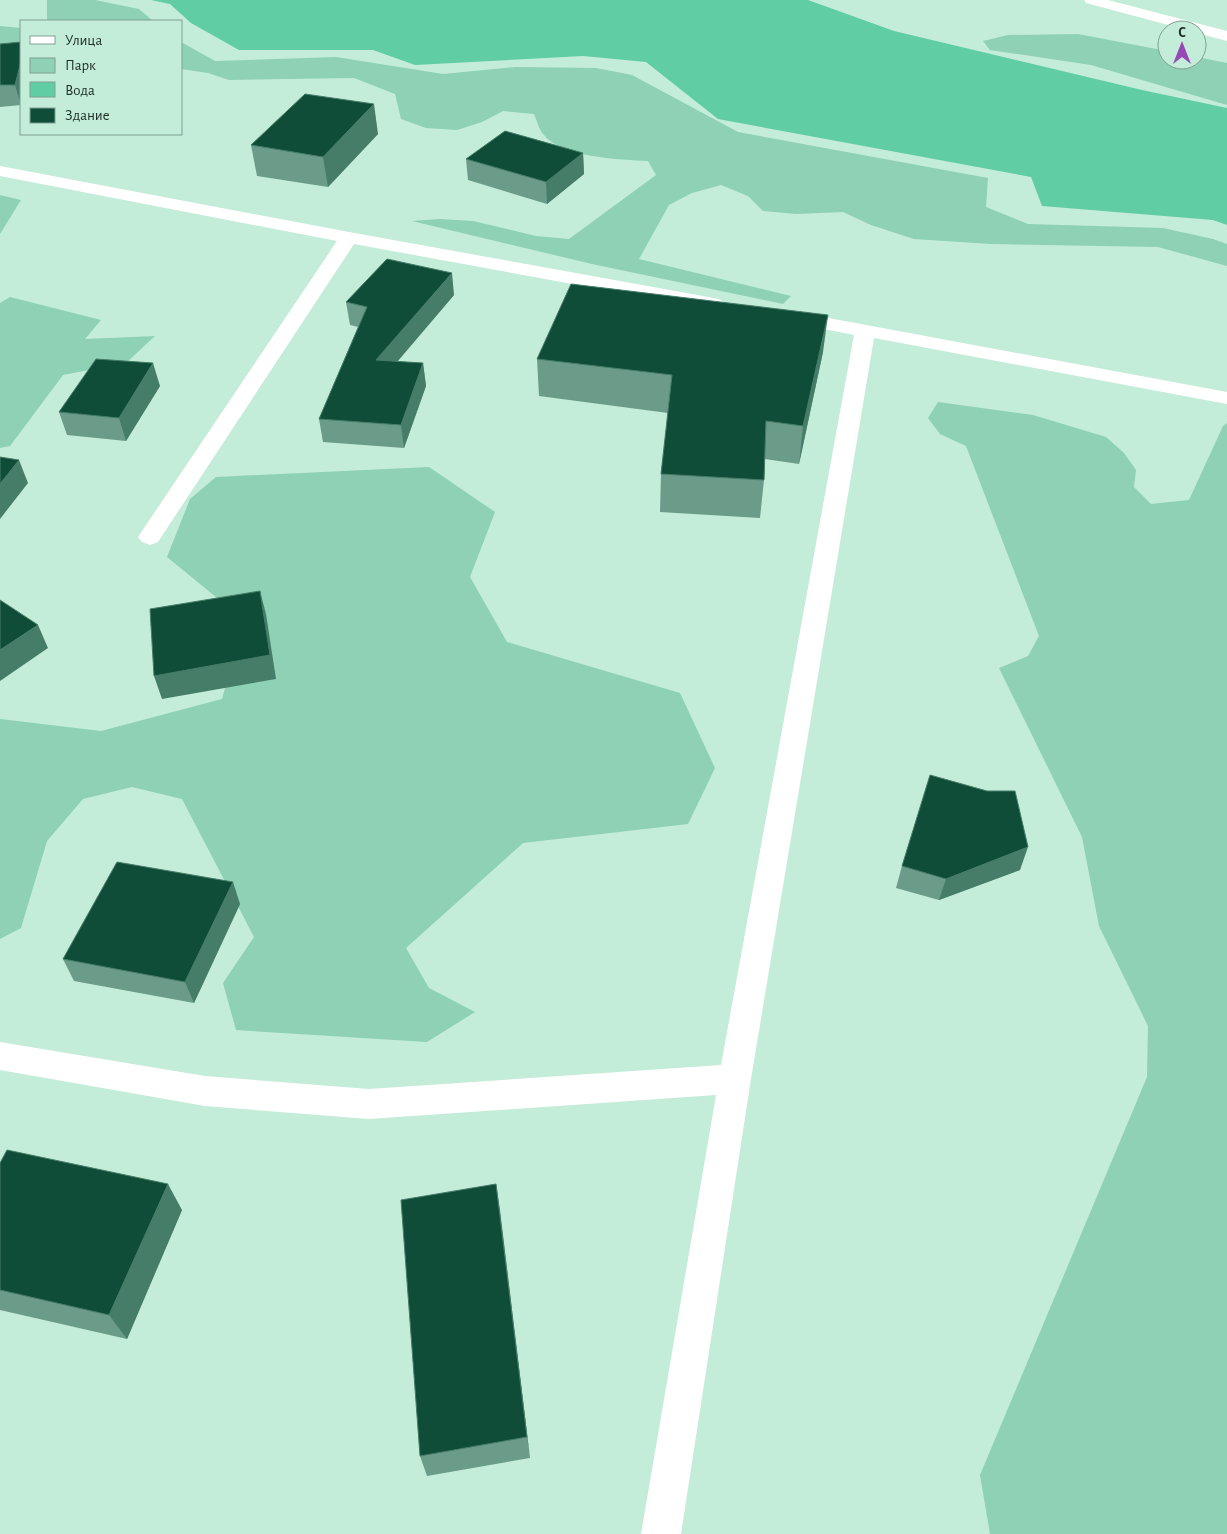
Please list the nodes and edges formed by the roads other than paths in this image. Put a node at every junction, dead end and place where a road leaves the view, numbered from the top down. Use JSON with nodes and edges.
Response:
{"nodes":[{"id":1,"x":1091,"y":0,"type":"edge"},
{"id":2,"x":1227,"y":36,"type":"edge"},
{"id":3,"x":0,"y":171,"type":"edge"},
{"id":4,"x":349,"y":238,"type":"junction"},
{"id":5,"x":729,"y":306,"type":"edge"},
{"id":6,"x":778,"y":315,"type":"edge"},
{"id":7,"x":865,"y":331,"type":"junction"},
{"id":8,"x":1227,"y":398,"type":"edge"},
{"id":9,"x":150,"y":537,"type":"dead end"},
{"id":10,"x":0,"y":1056,"type":"edge"},
{"id":11,"x":735,"y":1078,"type":"junction"},
{"id":12,"x":661,"y":1534,"type":"edge"}],
"edges":[{"from":1,"to":2,"type":"street"},
{"from":3,"to":4,"type":"street"},
{"from":4,"to":5,"type":"street"},
{"from":4,"to":9,"type":"street"},
{"from":6,"to":7,"type":"street"},
{"from":7,"to":8,"type":"street"},
{"from":7,"to":11,"type":"street"},
{"from":10,"to":11,"type":"street"},
{"from":11,"to":12,"type":"street"}]}
